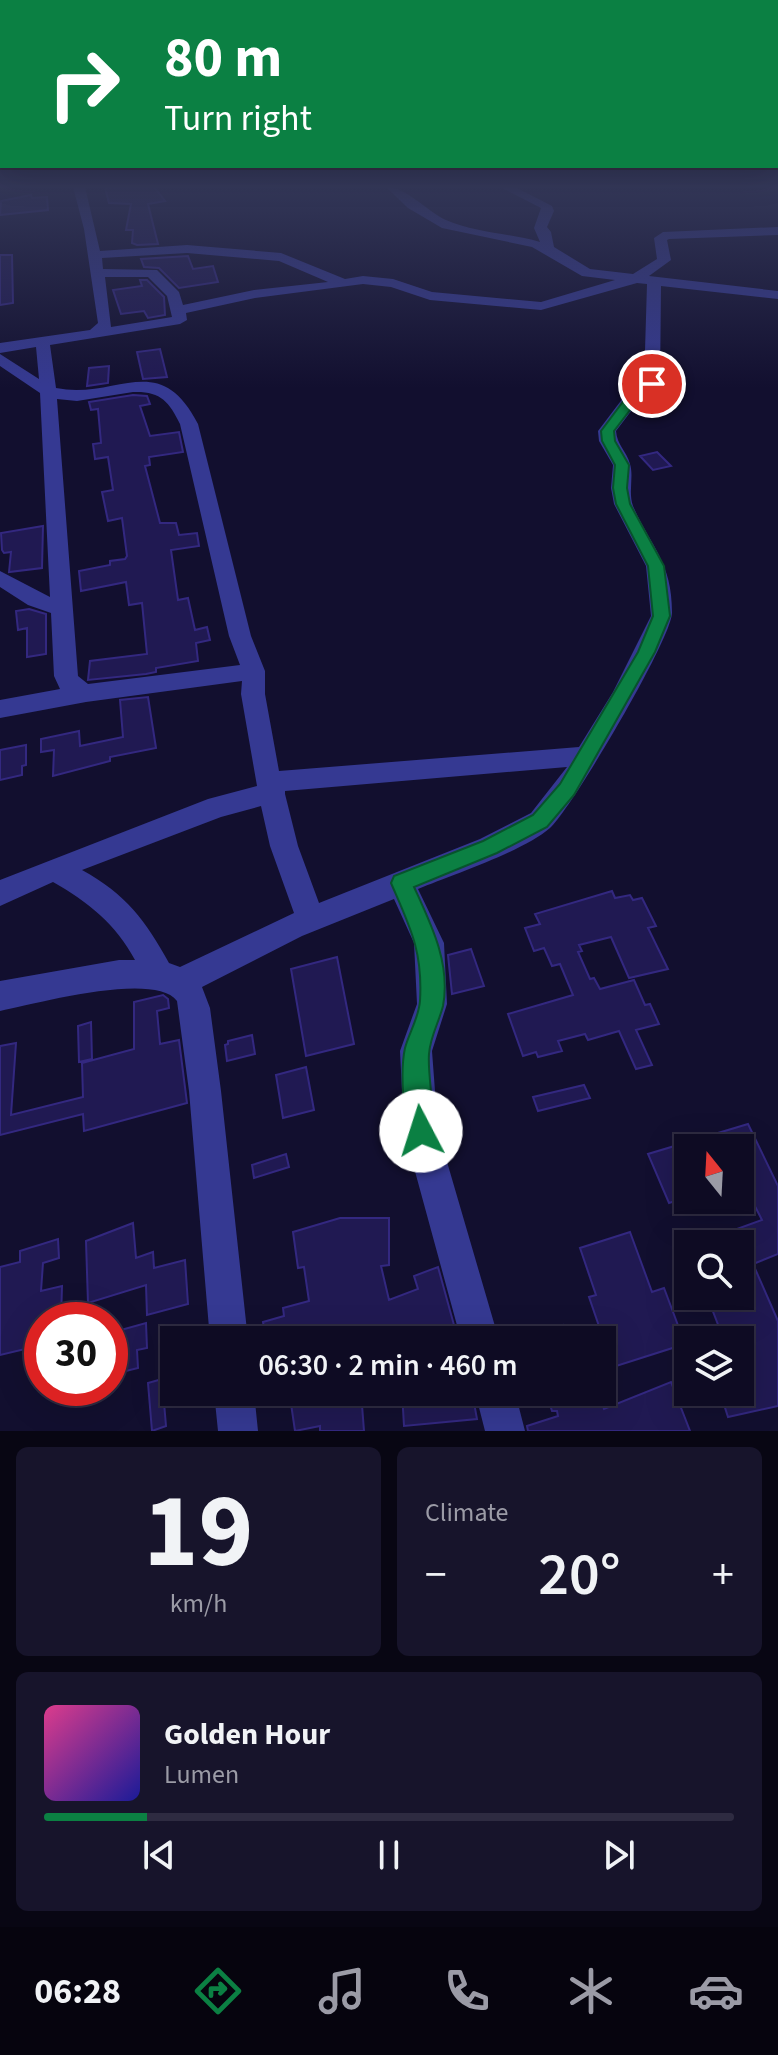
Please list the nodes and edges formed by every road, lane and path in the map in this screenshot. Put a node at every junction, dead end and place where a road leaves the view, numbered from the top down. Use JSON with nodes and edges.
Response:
{"nodes":[{"id":1,"x":113,"y":254,"type":"edge"},
{"id":2,"x":243,"y":254,"type":"edge"},
{"id":3,"x":556,"y":254,"type":"edge"},
{"id":4,"x":663,"y":254,"type":"edge"},
{"id":5,"x":94,"y":255,"type":"joint"},
{"id":6,"x":97,"y":273,"type":"junction"},
{"id":7,"x":644,"y":280,"type":"junction"},
{"id":8,"x":341,"y":282,"type":"junction"},
{"id":9,"x":778,"y":295,"type":"edge"},
{"id":10,"x":178,"y":310,"type":"junction"},
{"id":11,"x":95,"y":334,"type":"junction"},
{"id":12,"x":42,"y":342,"type":"junction"},
{"id":13,"x":0,"y":348,"type":"edge"},
{"id":14,"x":0,"y":359,"type":"edge"},
{"id":15,"x":46,"y":390,"type":"junction"},
{"id":16,"x":0,"y":578,"type":"edge"},
{"id":17,"x":59,"y":608,"type":"junction"},
{"id":18,"x":254,"y":671,"type":"junction"},
{"id":19,"x":86,"y":693,"type":"junction"},
{"id":20,"x":0,"y":709,"type":"edge"},
{"id":21,"x":584,"y":756,"type":"junction"},
{"id":22,"x":272,"y":787,"type":"junction"},
{"id":23,"x":54,"y":869,"type":"junction"},
{"id":24,"x":401,"y":883,"type":"junction"},
{"id":25,"x":0,"y":893,"type":"edge"},
{"id":26,"x":311,"y":919,"type":"junction"},
{"id":27,"x":170,"y":978,"type":"junction"},
{"id":28,"x":0,"y":996,"type":"edge"},
{"id":29,"x":228,"y":1326,"type":"edge"},
{"id":30,"x":476,"y":1326,"type":"edge"},
{"id":31,"x":499,"y":1406,"type":"edge"},
{"id":32,"x":505,"y":1431,"type":"edge"}],
"edges":[{"from":1,"to":5,"type":"street"},
{"from":2,"to":8,"type":"street"},
{"from":3,"to":7,"type":"street"},
{"from":4,"to":7,"type":"street"},
{"from":5,"to":6,"type":"street"},
{"from":6,"to":10,"type":"street"},
{"from":6,"to":11,"type":"street"},
{"from":7,"to":8,"type":"street"},
{"from":7,"to":9,"type":"street"},
{"from":7,"to":21,"type":"street"},
{"from":8,"to":10,"type":"street"},
{"from":10,"to":11,"type":"street"},
{"from":11,"to":12,"type":"street"},
{"from":12,"to":13,"type":"street"},
{"from":12,"to":15,"type":"street"},
{"from":14,"to":15,"type":"street"},
{"from":15,"to":17,"type":"street"},
{"from":15,"to":18,"type":"street"},
{"from":16,"to":17,"type":"street"},
{"from":17,"to":19,"type":"street"},
{"from":18,"to":19,"type":"street"},
{"from":18,"to":22,"type":"street"},
{"from":19,"to":20,"type":"street"},
{"from":21,"to":22,"type":"street"},
{"from":21,"to":24,"type":"street"},
{"from":22,"to":23,"type":"street"},
{"from":22,"to":26,"type":"street"},
{"from":23,"to":25,"type":"street"},
{"from":23,"to":27,"type":"street"},
{"from":24,"to":26,"type":"street"},
{"from":24,"to":30,"type":"street"},
{"from":26,"to":27,"type":"street"},
{"from":27,"to":28,"type":"street"},
{"from":27,"to":29,"type":"street"},
{"from":31,"to":32,"type":"street"}]}
